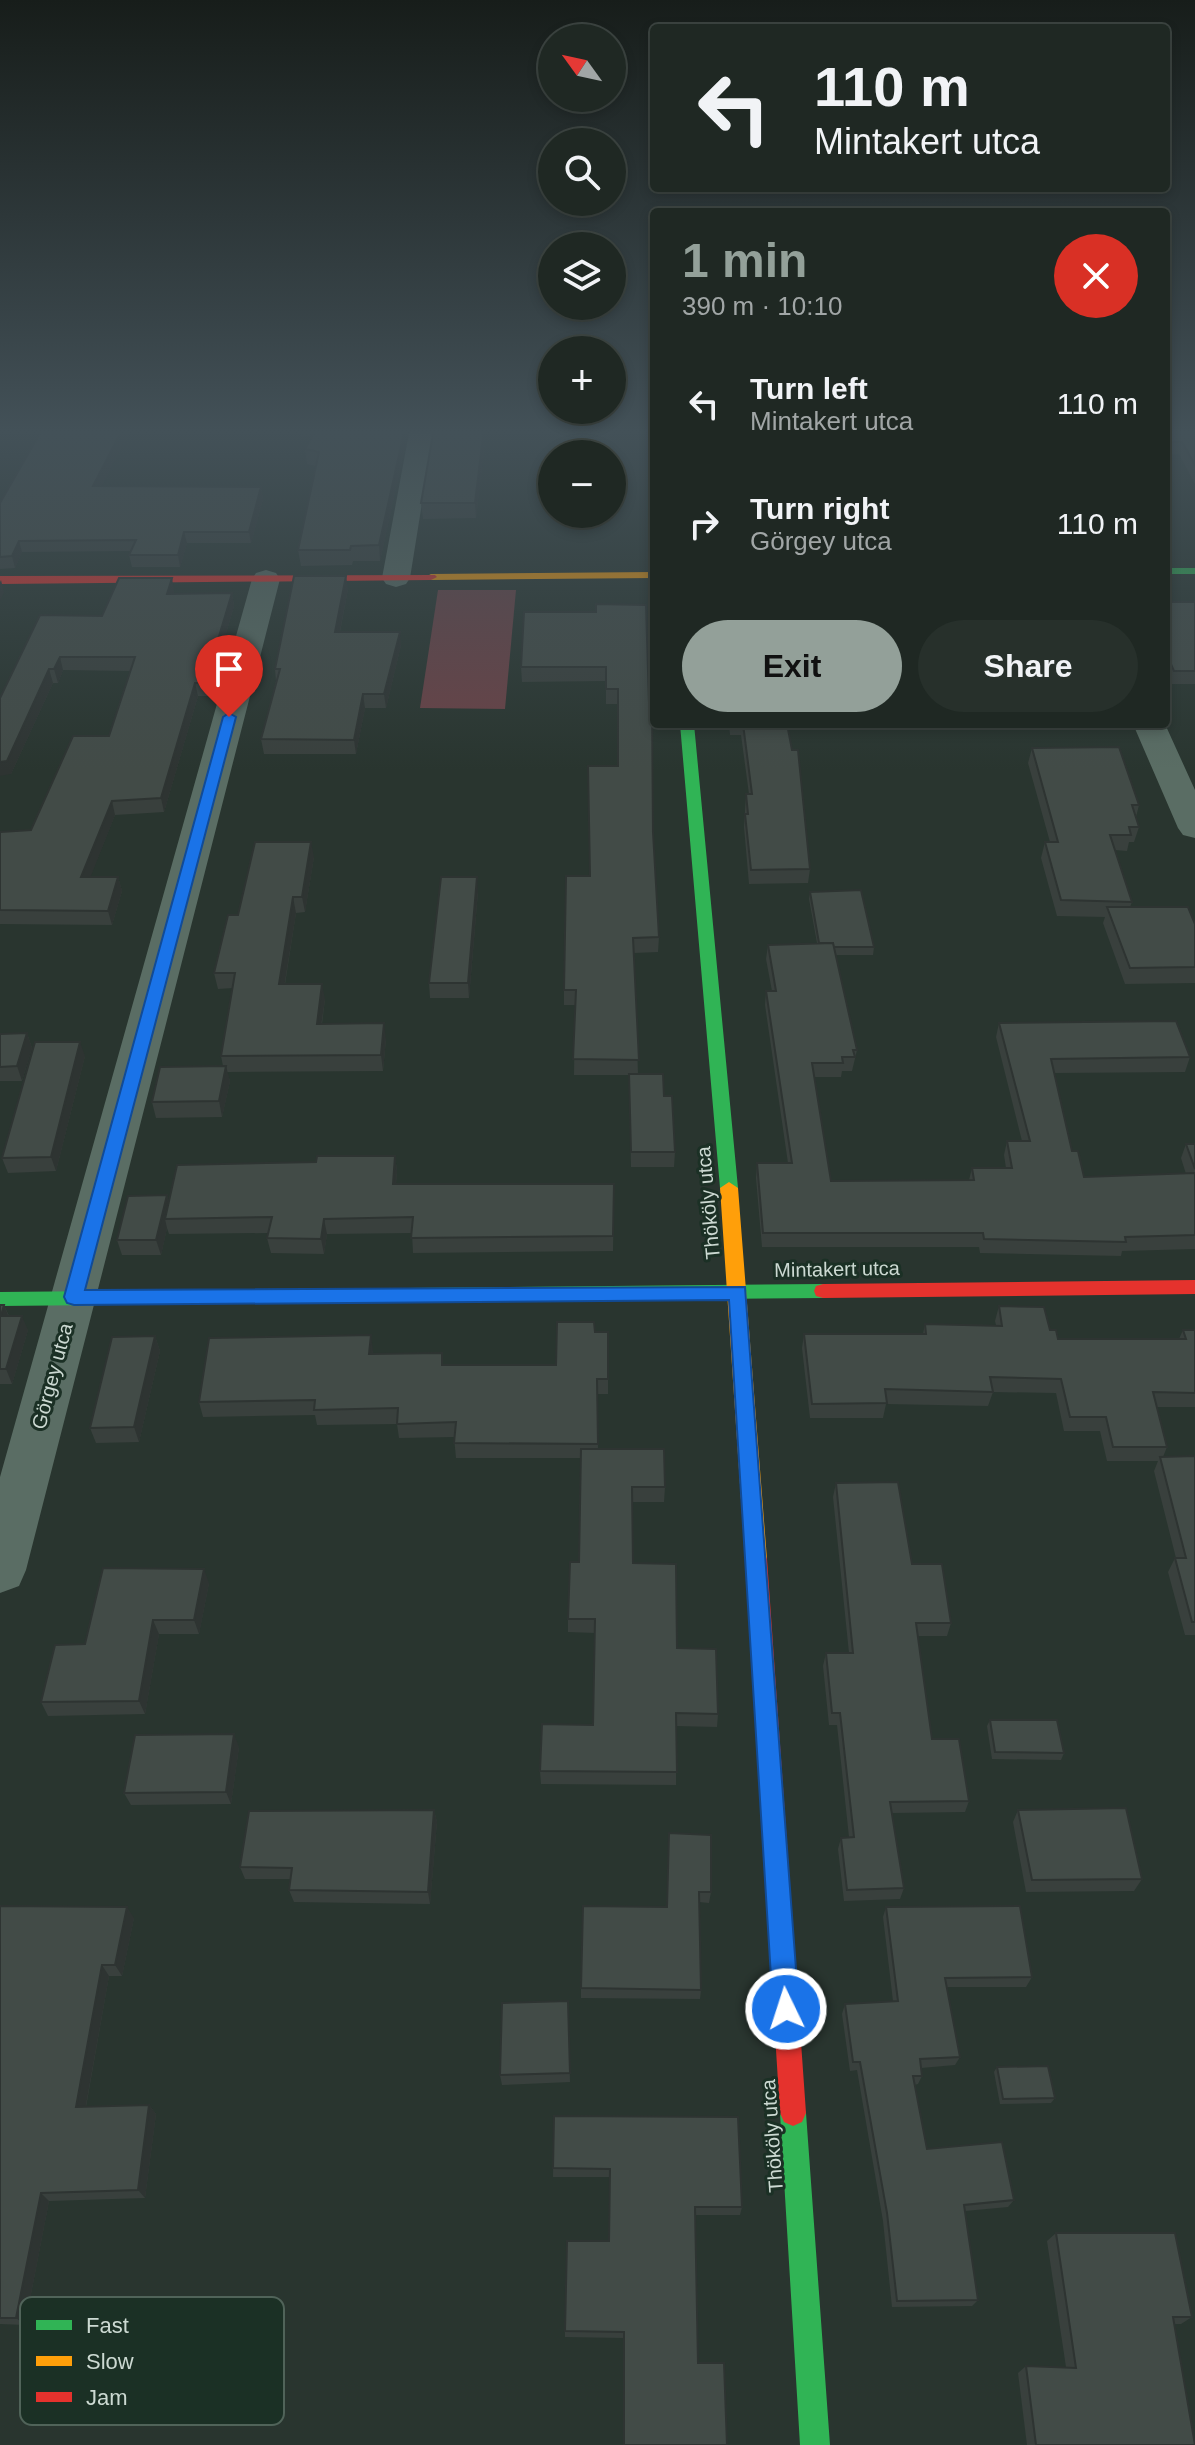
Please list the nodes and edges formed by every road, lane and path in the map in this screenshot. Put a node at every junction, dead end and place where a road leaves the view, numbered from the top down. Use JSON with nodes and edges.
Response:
{"nodes":[{"id":1,"x":402,"y":542,"type":"edge"},
{"id":2,"x":1170,"y":571,"type":"edge"},
{"id":3,"x":1195,"y":571,"type":"edge"},
{"id":4,"x":650,"y":575,"type":"edge"},
{"id":5,"x":396,"y":578,"type":"junction"},
{"id":6,"x":266,"y":579,"type":"junction"},
{"id":7,"x":0,"y":580,"type":"edge"},
{"id":8,"x":687,"y":728,"type":"edge"},
{"id":9,"x":1151,"y":728,"type":"edge"},
{"id":10,"x":1195,"y":828,"type":"edge"},
{"id":11,"x":1195,"y":1287,"type":"edge"},
{"id":12,"x":738,"y":1292,"type":"junction"},
{"id":13,"x":74,"y":1297,"type":"junction"},
{"id":14,"x":0,"y":1299,"type":"edge"},
{"id":15,"x":0,"y":1570,"type":"edge"},
{"id":16,"x":815,"y":2445,"type":"edge"}],
"edges":[{"from":1,"to":5,"type":"street"},
{"from":2,"to":3,"type":"street"},
{"from":4,"to":5,"type":"street"},
{"from":5,"to":6,"type":"street"},
{"from":6,"to":7,"type":"street"},
{"from":6,"to":13,"type":"street","name":"Görgey utca"},
{"from":8,"to":12,"type":"street","name":"Thököly utca"},
{"from":9,"to":10,"type":"street"},
{"from":11,"to":12,"type":"street","name":"Mintakert utca"},
{"from":12,"to":13,"type":"street","name":"Mintakert utca"},
{"from":12,"to":16,"type":"street","name":"Thököly utca"},
{"from":13,"to":14,"type":"street","name":"Mintakert utca"},
{"from":13,"to":15,"type":"street","name":"Görgey utca"}]}
